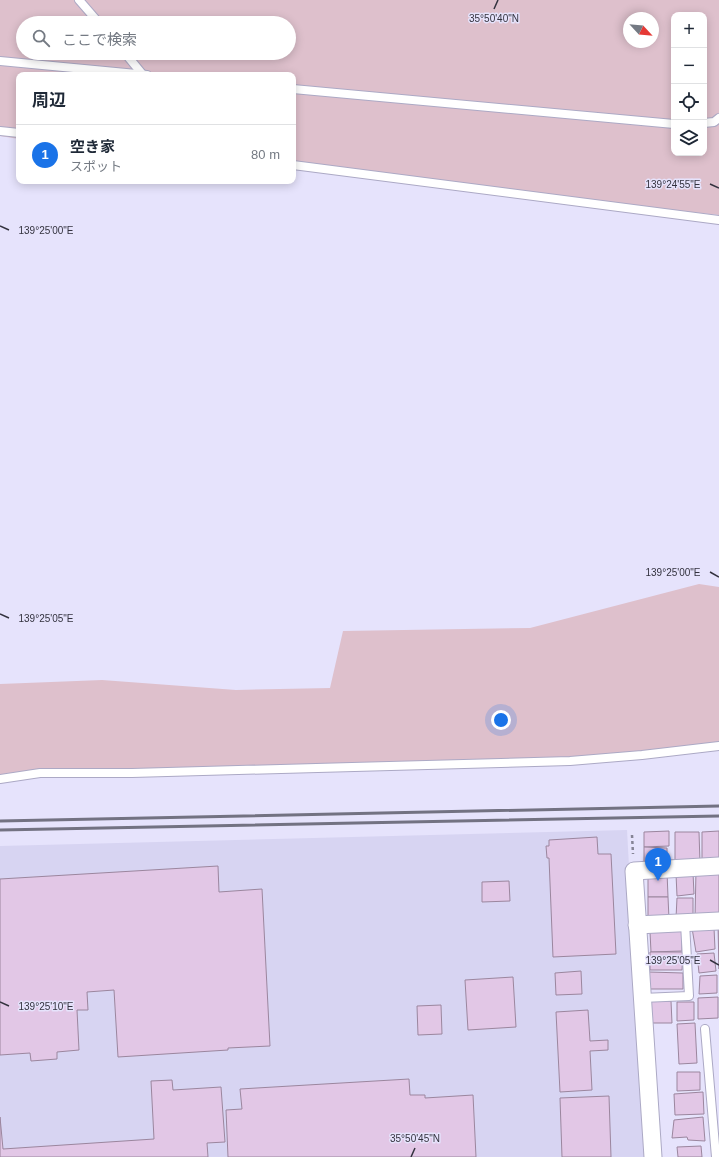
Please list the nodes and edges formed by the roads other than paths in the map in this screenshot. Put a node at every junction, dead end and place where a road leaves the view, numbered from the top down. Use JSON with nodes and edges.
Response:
{"nodes":[{"id":1,"x":79,"y":0,"type":"edge"},
{"id":2,"x":93,"y":16,"type":"edge"},
{"id":3,"x":131,"y":60,"type":"edge"},
{"id":4,"x":0,"y":61,"type":"edge"},
{"id":5,"x":112,"y":72,"type":"edge"},
{"id":6,"x":141,"y":72,"type":"edge"},
{"id":7,"x":296,"y":89,"type":"edge"},
{"id":8,"x":719,"y":118,"type":"edge"},
{"id":9,"x":707,"y":123,"type":"edge"},
{"id":10,"x":671,"y":124,"type":"edge"},
{"id":11,"x":0,"y":131,"type":"edge"},
{"id":12,"x":16,"y":133,"type":"edge"},
{"id":13,"x":296,"y":165,"type":"edge"},
{"id":14,"x":719,"y":220,"type":"edge"},
{"id":15,"x":719,"y":746,"type":"edge"},
{"id":16,"x":0,"y":779,"type":"edge"},
{"id":17,"x":719,"y":866,"type":"edge"},
{"id":18,"x":719,"y":922,"type":"edge"},
{"id":19,"x":685,"y":923,"type":"junction"},
{"id":20,"x":637,"y":926,"type":"junction"},
{"id":21,"x":642,"y":998,"type":"junction"},
{"id":22,"x":705,"y":1029,"type":"dead end"},
{"id":23,"x":653,"y":1157,"type":"edge"},
{"id":24,"x":716,"y":1157,"type":"edge"}],
"edges":[{"from":1,"to":2,"type":"lane"},
{"from":3,"to":6,"type":"lane"},
{"from":4,"to":5,"type":"lane"},
{"from":7,"to":10,"type":"lane"},
{"from":8,"to":9,"type":"lane"},
{"from":11,"to":12,"type":"lane"},
{"from":13,"to":14,"type":"lane"},
{"from":15,"to":16,"type":"lane"},
{"from":17,"to":20,"type":"street"},
{"from":18,"to":19,"type":"street"},
{"from":19,"to":20,"type":"street"},
{"from":19,"to":21,"type":"lane"},
{"from":20,"to":21,"type":"street"},
{"from":21,"to":23,"type":"street"},
{"from":22,"to":24,"type":"lane"}]}
